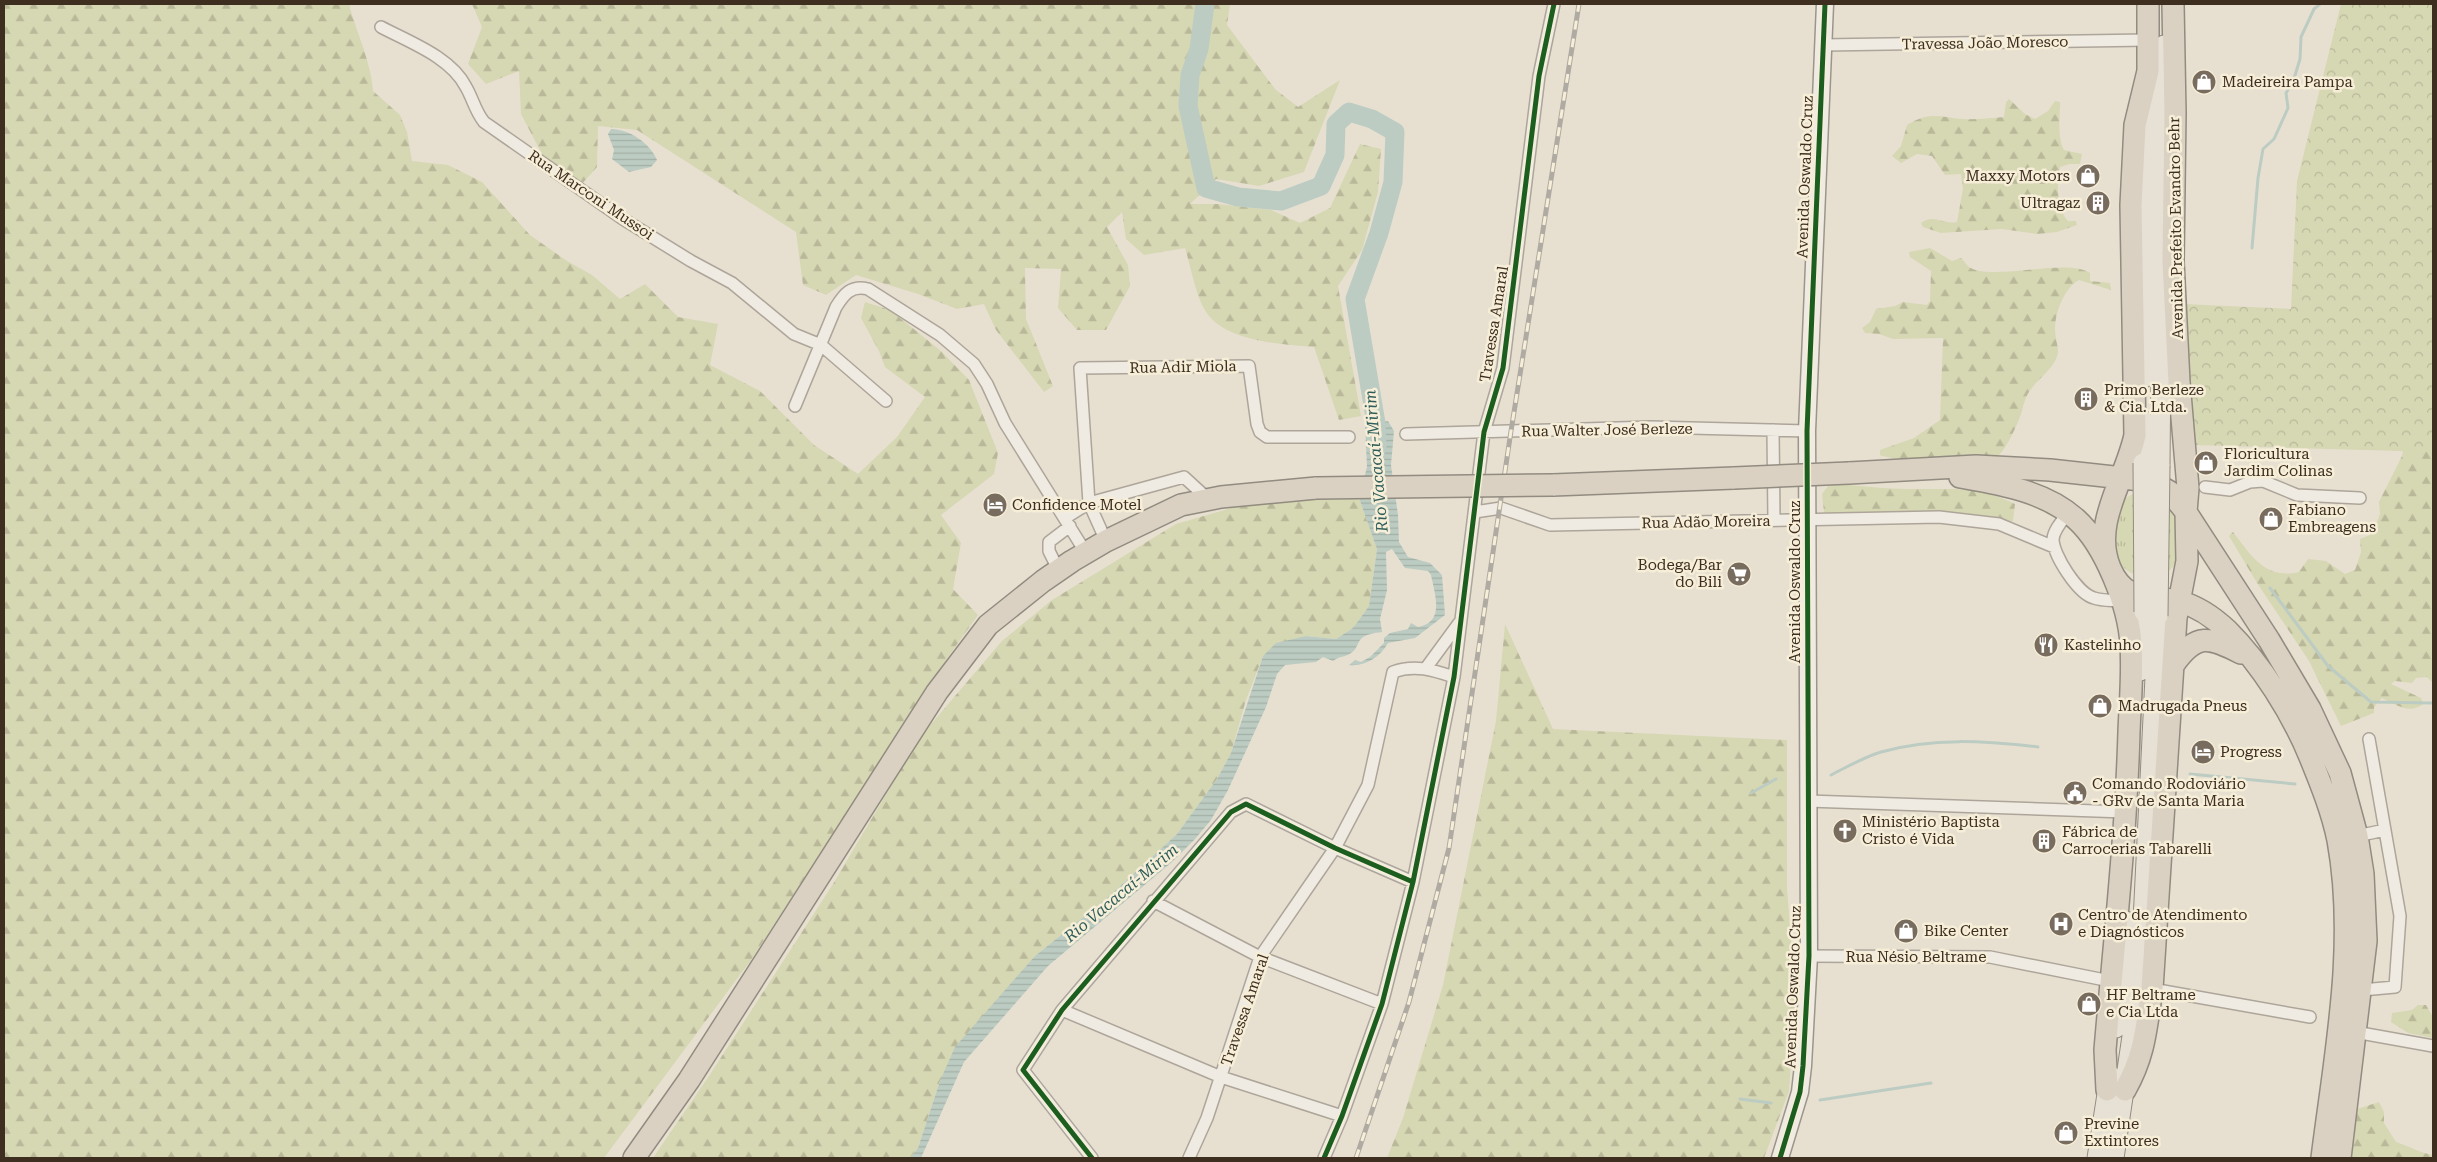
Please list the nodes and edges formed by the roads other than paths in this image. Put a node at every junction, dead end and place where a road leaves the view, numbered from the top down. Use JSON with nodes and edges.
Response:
{"nodes":[{"id":1,"x":1554,"y":4,"type":"edge"},
{"id":2,"x":1825,"y":4,"type":"edge"},
{"id":3,"x":2148,"y":4,"type":"edge"},
{"id":4,"x":2164,"y":4,"type":"edge"},
{"id":5,"x":2173,"y":4,"type":"edge"},
{"id":6,"x":381,"y":27,"type":"dead end"},
{"id":7,"x":2148,"y":40,"type":"junction"},
{"id":8,"x":1823,"y":45,"type":"junction"},
{"id":9,"x":2148,"y":71,"type":"junction"},
{"id":10,"x":821,"y":346,"type":"junction"},
{"id":11,"x":886,"y":401,"type":"dead end"},
{"id":12,"x":795,"y":406,"type":"dead end"},
{"id":13,"x":1773,"y":430,"type":"junction"},
{"id":14,"x":1808,"y":431,"type":"junction"},
{"id":15,"x":1484,"y":432,"type":"junction"},
{"id":16,"x":1406,"y":434,"type":"dead end"},
{"id":17,"x":1349,"y":437,"type":"dead end"},
{"id":18,"x":2151,"y":465,"type":"junction"},
{"id":19,"x":1926,"y":470,"type":"junction"},
{"id":20,"x":2122,"y":479,"type":"junction"},
{"id":21,"x":2205,"y":487,"type":"dead end"},
{"id":22,"x":1208,"y":498,"type":"junction"},
{"id":23,"x":2360,"y":498,"type":"dead end"},
{"id":24,"x":1089,"y":503,"type":"junction"},
{"id":25,"x":1475,"y":512,"type":"junction"},
{"id":26,"x":2068,"y":512,"type":"junction"},
{"id":27,"x":2186,"y":512,"type":"junction"},
{"id":28,"x":1774,"y":520,"type":"junction"},
{"id":29,"x":1808,"y":520,"type":"junction"},
{"id":30,"x":1068,"y":522,"type":"junction"},
{"id":31,"x":1106,"y":541,"type":"junction"},
{"id":32,"x":2054,"y":547,"type":"junction"},
{"id":33,"x":1086,"y":552,"type":"junction"},
{"id":34,"x":2110,"y":568,"type":"junction"},
{"id":35,"x":1058,"y":569,"type":"junction"},
{"id":36,"x":2121,"y":601,"type":"junction"},
{"id":37,"x":2178,"y":601,"type":"junction"},
{"id":38,"x":1461,"y":621,"type":"junction"},
{"id":39,"x":2249,"y":657,"type":"junction"},
{"id":40,"x":2174,"y":664,"type":"junction"},
{"id":41,"x":1426,"y":668,"type":"junction"},
{"id":42,"x":1454,"y":677,"type":"junction"},
{"id":43,"x":2369,"y":739,"type":"dead end"},
{"id":44,"x":1808,"y":800,"type":"junction"},
{"id":45,"x":2125,"y":812,"type":"junction"},
{"id":46,"x":2385,"y":830,"type":"junction"},
{"id":47,"x":2357,"y":836,"type":"junction"},
{"id":48,"x":1335,"y":848,"type":"junction"},
{"id":49,"x":1413,"y":882,"type":"junction"},
{"id":50,"x":1153,"y":901,"type":"junction"},
{"id":51,"x":1809,"y":956,"type":"junction"},
{"id":52,"x":1260,"y":958,"type":"junction"},
{"id":53,"x":2110,"y":981,"type":"junction"},
{"id":54,"x":2152,"y":989,"type":"junction"},
{"id":55,"x":2362,"y":990,"type":"junction"},
{"id":56,"x":1382,"y":1004,"type":"junction"},
{"id":57,"x":1062,"y":1010,"type":"junction"},
{"id":58,"x":2310,"y":1017,"type":"dead end"},
{"id":59,"x":2355,"y":1032,"type":"junction"},
{"id":60,"x":2433,"y":1046,"type":"edge"},
{"id":61,"x":1221,"y":1077,"type":"junction"},
{"id":62,"x":2116,"y":1090,"type":"junction"},
{"id":63,"x":1342,"y":1116,"type":"junction"},
{"id":64,"x":634,"y":1158,"type":"edge"},
{"id":65,"x":1092,"y":1158,"type":"edge"},
{"id":66,"x":1189,"y":1158,"type":"edge"},
{"id":67,"x":1324,"y":1158,"type":"edge"},
{"id":68,"x":1780,"y":1158,"type":"edge"},
{"id":69,"x":2097,"y":1158,"type":"edge"},
{"id":70,"x":2114,"y":1158,"type":"edge"},
{"id":71,"x":2322,"y":1158,"type":"edge"},
{"id":72,"x":2340,"y":1158,"type":"edge"}],
"edges":[{"from":1,"to":15,"type":"street","name":"Travessa Amaral"},
{"from":2,"to":8,"type":"street","name":"Avenida Oswaldo Cruz"},
{"from":3,"to":7,"type":"highway","name":"Avenida Prefeito Evandro Behr"},
{"from":4,"to":18,"type":"main road","name":"Avenida Prefeito Evandro Behr"},
{"from":5,"to":27,"type":"highway","name":"Avenida Prefeito Evandro Behr"},
{"from":6,"to":10,"type":"street","name":"Rua Marconi Mussoi"},
{"from":7,"to":8,"type":"street","name":"Travessa João Moresco"},
{"from":7,"to":9,"type":"highway","name":"Avenida Prefeito Evandro Behr"},
{"from":8,"to":14,"type":"street","name":"Avenida Oswaldo Cruz"},
{"from":9,"to":18,"type":"main road","name":"Avenida Prefeito Evandro Behr"},
{"from":9,"to":20,"type":"highway","name":"Avenida Prefeito Evandro Behr"},
{"from":10,"to":11,"type":"street","name":"Rua Marconi Mussoi"},
{"from":10,"to":12,"type":"street"},
{"from":10,"to":30,"type":"street"},
{"from":13,"to":14,"type":"street","name":"Rua Walter José Berleze"},
{"from":13,"to":15,"type":"street","name":"Rua Walter José Berleze"},
{"from":13,"to":28,"type":"street"},
{"from":14,"to":29,"type":"street","name":"Avenida Oswaldo Cruz"},
{"from":15,"to":16,"type":"street","name":"Rua Walter José Berleze"},
{"from":15,"to":25,"type":"street","name":"Travessa Amaral"},
{"from":17,"to":24,"type":"street","name":"Rua Adir Miola"},
{"from":18,"to":62,"type":"main road","bridge":true},
{"from":19,"to":20,"type":"highway"},
{"from":19,"to":22,"type":"highway","bridge":true},
{"from":19,"to":26,"type":"highway"},
{"from":20,"to":27,"type":"highway"},
{"from":20,"to":34,"type":"highway"},
{"from":21,"to":23,"type":"street"},
{"from":22,"to":24,"type":"street"},
{"from":22,"to":31,"type":"highway"},
{"from":24,"to":30,"type":"street"},
{"from":24,"to":31,"type":"street"},
{"from":25,"to":28,"type":"street","name":"Rua Adão Moreira"},
{"from":25,"to":38,"type":"street","name":"Travessa Amaral"},
{"from":26,"to":32,"type":"street"},
{"from":26,"to":34,"type":"highway"},
{"from":27,"to":37,"type":"highway"},
{"from":27,"to":47,"type":"highway"},
{"from":28,"to":29,"type":"street","name":"Rua Adão Moreira"},
{"from":29,"to":32,"type":"street","name":"Rua Adão Moreira"},
{"from":29,"to":44,"type":"street","name":"Avenida Oswaldo Cruz"},
{"from":30,"to":33,"type":"street"},
{"from":30,"to":35,"type":"street"},
{"from":31,"to":33,"type":"highway"},
{"from":32,"to":36,"type":"street"},
{"from":33,"to":35,"type":"highway"},
{"from":34,"to":36,"type":"highway"},
{"from":34,"to":37,"type":"highway"},
{"from":35,"to":64,"type":"highway"},
{"from":36,"to":45,"type":"highway"},
{"from":37,"to":39,"type":"highway"},
{"from":37,"to":40,"type":"highway"},
{"from":38,"to":41,"type":"street"},
{"from":38,"to":42,"type":"street","name":"Travessa Amaral"},
{"from":39,"to":40,"type":"highway"},
{"from":39,"to":71,"type":"highway"},
{"from":40,"to":54,"type":"highway"},
{"from":41,"to":42,"type":"street","name":"Travessa Amaral"},
{"from":41,"to":48,"type":"street","name":"Travessa Amaral"},
{"from":42,"to":49,"type":"street"},
{"from":43,"to":46,"type":"street"},
{"from":44,"to":45,"type":"street"},
{"from":44,"to":51,"type":"street","name":"Avenida Oswaldo Cruz"},
{"from":45,"to":53,"type":"highway"},
{"from":46,"to":47,"type":"street"},
{"from":46,"to":55,"type":"street"},
{"from":47,"to":55,"type":"highway"},
{"from":48,"to":49,"type":"street"},
{"from":48,"to":50,"type":"street"},
{"from":48,"to":52,"type":"street","name":"Travessa Amaral"},
{"from":49,"to":56,"type":"street"},
{"from":50,"to":52,"type":"street"},
{"from":50,"to":57,"type":"street"},
{"from":51,"to":53,"type":"street","name":"Rua Nésio Beltrame"},
{"from":51,"to":68,"type":"street","name":"Avenida Oswaldo Cruz"},
{"from":52,"to":56,"type":"street"},
{"from":52,"to":61,"type":"street","name":"Travessa Amaral"},
{"from":53,"to":62,"type":"highway"},
{"from":54,"to":58,"type":"street"},
{"from":54,"to":62,"type":"highway"},
{"from":55,"to":59,"type":"highway"},
{"from":56,"to":63,"type":"street"},
{"from":57,"to":61,"type":"street"},
{"from":57,"to":65,"type":"street"},
{"from":59,"to":60,"type":"street"},
{"from":59,"to":72,"type":"highway"},
{"from":61,"to":63,"type":"street"},
{"from":61,"to":66,"type":"street","name":"Travessa Amaral"},
{"from":62,"to":69,"type":"main road"},
{"from":62,"to":70,"type":"main road"},
{"from":63,"to":67,"type":"street"}]}
